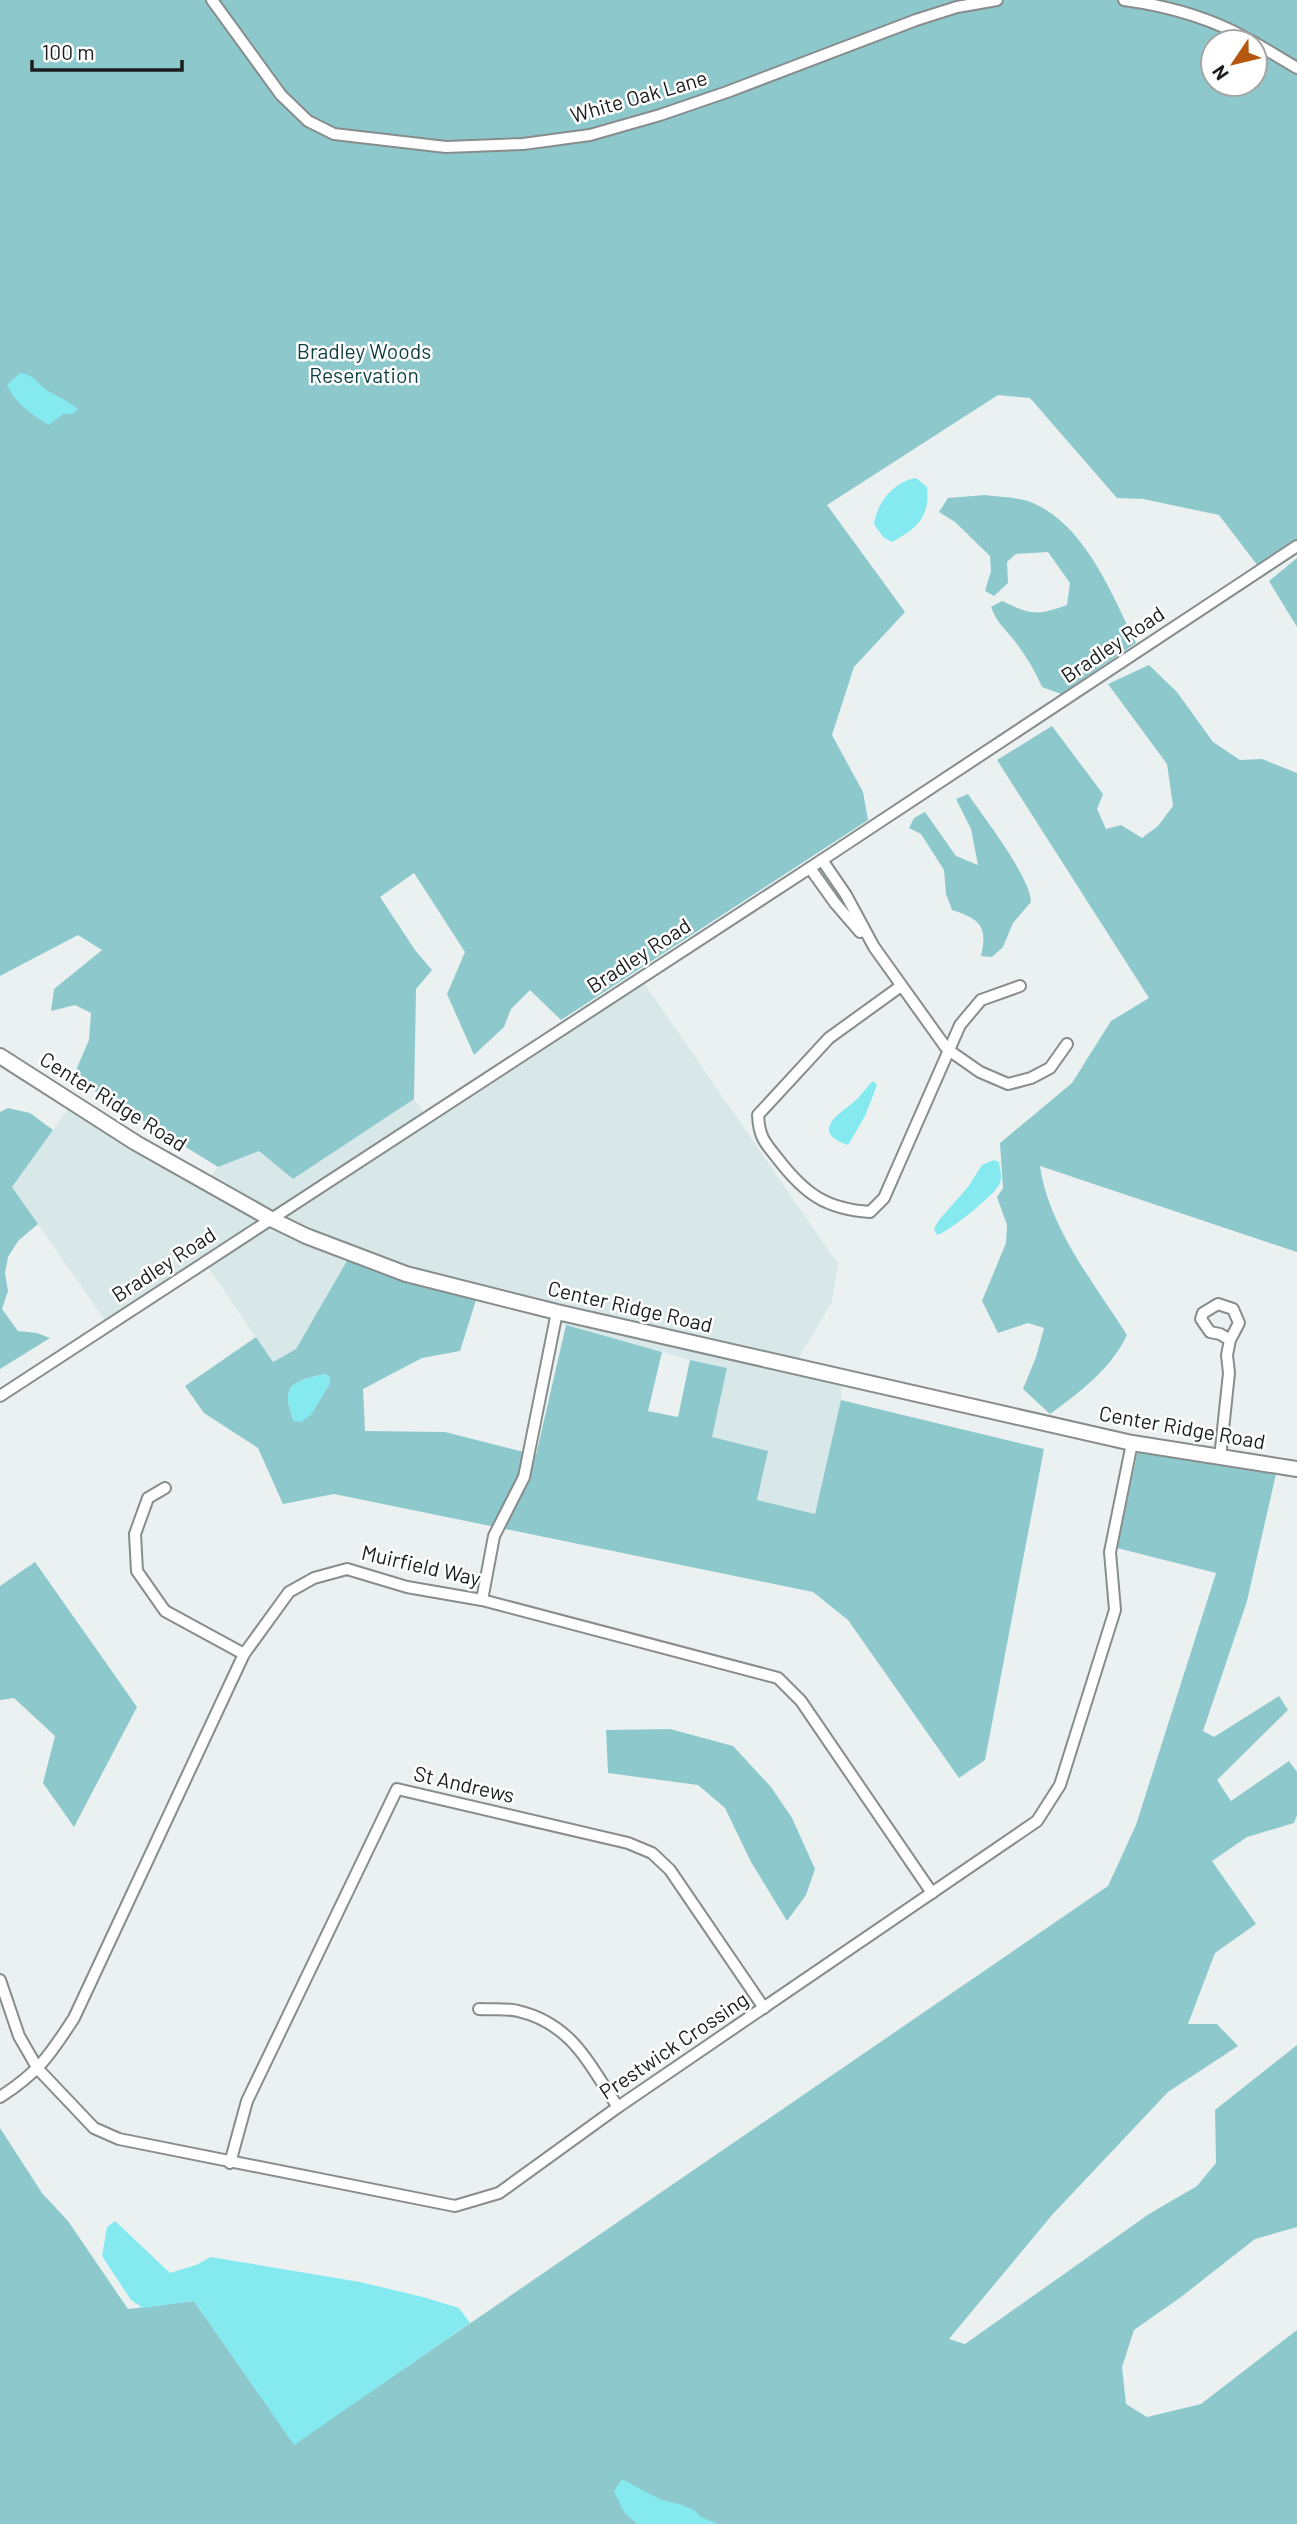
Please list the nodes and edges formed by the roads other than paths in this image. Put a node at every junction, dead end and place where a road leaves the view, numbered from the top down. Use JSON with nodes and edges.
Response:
{"nodes":[{"id":1,"x":212,"y":0,"type":"edge"},
{"id":2,"x":997,"y":0,"type":"edge"},
{"id":3,"x":1124,"y":0,"type":"edge"},
{"id":4,"x":1225,"y":28,"type":"edge"},
{"id":5,"x":1269,"y":52,"type":"edge"},
{"id":6,"x":1297,"y":68,"type":"edge"},
{"id":7,"x":1297,"y":546,"type":"edge"},
{"id":8,"x":822,"y":860,"type":"junction"},
{"id":9,"x":810,"y":868,"type":"junction"},
{"id":10,"x":874,"y":947,"type":"junction"},
{"id":11,"x":901,"y":986,"type":"junction"},
{"id":12,"x":1020,"y":986,"type":"dead end"},
{"id":13,"x":1067,"y":1044,"type":"dead end"},
{"id":14,"x":947,"y":1049,"type":"junction"},
{"id":15,"x":0,"y":1056,"type":"edge"},
{"id":16,"x":271,"y":1219,"type":"junction"},
{"id":17,"x":557,"y":1312,"type":"junction"},
{"id":18,"x":1230,"y":1339,"type":"dead end"},
{"id":19,"x":0,"y":1396,"type":"edge"},
{"id":20,"x":1132,"y":1443,"type":"junction"},
{"id":21,"x":1220,"y":1458,"type":"junction"},
{"id":22,"x":1297,"y":1469,"type":"edge"},
{"id":23,"x":165,"y":1488,"type":"dead end"},
{"id":24,"x":482,"y":1600,"type":"junction"},
{"id":25,"x":244,"y":1654,"type":"junction"},
{"id":26,"x":932,"y":1894,"type":"junction"},
{"id":27,"x":0,"y":1980,"type":"edge"},
{"id":28,"x":764,"y":2008,"type":"junction"},
{"id":29,"x":479,"y":2009,"type":"dead end"},
{"id":30,"x":38,"y":2069,"type":"junction"},
{"id":31,"x":0,"y":2097,"type":"edge"},
{"id":32,"x":618,"y":2107,"type":"junction"},
{"id":33,"x":230,"y":2163,"type":"junction"}],
"edges":[{"from":1,"to":2,"type":"street","name":"White Oak Lane"},
{"from":3,"to":4,"type":"street"},
{"from":5,"to":6,"type":"street"},
{"from":7,"to":8,"type":"street","name":"Bradley Road"},
{"from":8,"to":9,"type":"street","name":"Bradley Road"},
{"from":8,"to":10,"type":"street"},
{"from":9,"to":10,"type":"street"},
{"from":9,"to":16,"type":"street","name":"Bradley Road"},
{"from":10,"to":11,"type":"street"},
{"from":11,"to":14,"type":"street"},
{"from":11,"to":14,"type":"street"},
{"from":12,"to":14,"type":"street"},
{"from":13,"to":14,"type":"street"},
{"from":15,"to":16,"type":"main road","name":"Center Ridge Road"},
{"from":16,"to":17,"type":"main road","name":"Center Ridge Road"},
{"from":16,"to":19,"type":"street","name":"Bradley Road"},
{"from":17,"to":20,"type":"main road","name":"Center Ridge Road"},
{"from":17,"to":24,"type":"street"},
{"from":18,"to":21,"type":"street"},
{"from":20,"to":21,"type":"main road","name":"Center Ridge Road"},
{"from":20,"to":26,"type":"street","name":"Prestwick Crossing"},
{"from":21,"to":22,"type":"main road","name":"Center Ridge Road"},
{"from":23,"to":25,"type":"street"},
{"from":24,"to":25,"type":"street","name":"Muirfield Way"},
{"from":24,"to":26,"type":"street","name":"Muirfield Way"},
{"from":25,"to":30,"type":"street","name":"Muirfield Way"},
{"from":26,"to":28,"type":"street","name":"Prestwick Crossing"},
{"from":27,"to":30,"type":"street","name":"Prestwick Crossing"},
{"from":28,"to":32,"type":"street","name":"Prestwick Crossing"},
{"from":28,"to":33,"type":"street","name":"St Andrews"},
{"from":29,"to":32,"type":"street"},
{"from":30,"to":31,"type":"street","name":"Muirfield Way"},
{"from":30,"to":33,"type":"street","name":"Prestwick Crossing"},
{"from":32,"to":33,"type":"street","name":"Prestwick Crossing"}]}
